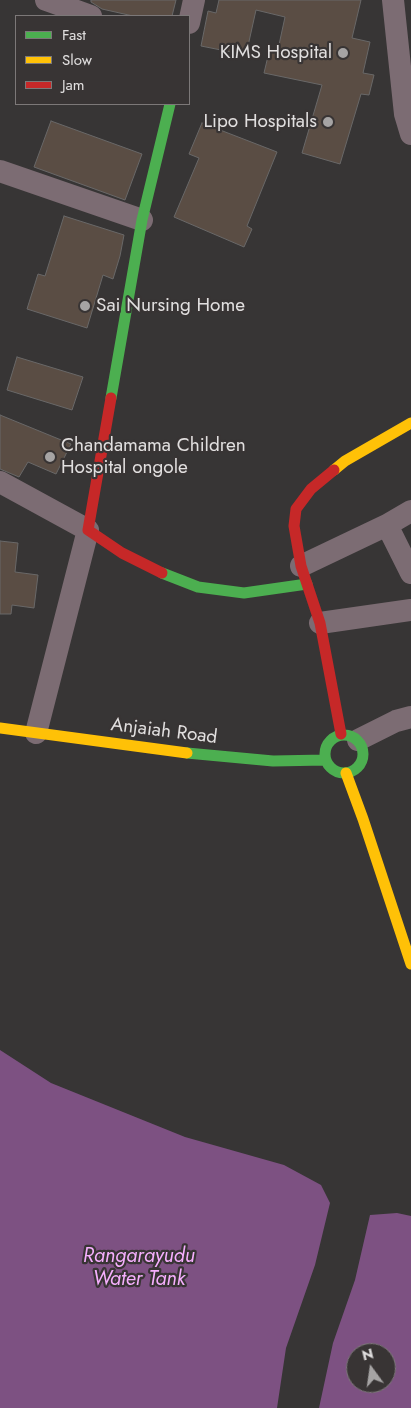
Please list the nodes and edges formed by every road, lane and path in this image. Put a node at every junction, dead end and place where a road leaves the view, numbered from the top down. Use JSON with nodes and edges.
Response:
{"nodes":[{"id":1,"x":46,"y":0,"type":"edge"},
{"id":2,"x":194,"y":0,"type":"edge"},
{"id":3,"x":393,"y":0,"type":"edge"},
{"id":4,"x":88,"y":15,"type":"edge"},
{"id":5,"x":190,"y":18,"type":"edge"},
{"id":6,"x":170,"y":105,"type":"edge"},
{"id":7,"x":411,"y":134,"type":"edge"},
{"id":8,"x":0,"y":171,"type":"edge"},
{"id":9,"x":142,"y":220,"type":"junction"},
{"id":10,"x":411,"y":423,"type":"edge"},
{"id":11,"x":0,"y":482,"type":"edge"},
{"id":12,"x":411,"y":511,"type":"edge"},
{"id":13,"x":387,"y":525,"type":"junction"},
{"id":14,"x":88,"y":530,"type":"junction"},
{"id":15,"x":411,"y":573,"type":"edge"},
{"id":16,"x":304,"y":575,"type":"junction"},
{"id":17,"x":411,"y":610,"type":"edge"},
{"id":18,"x":320,"y":623,"type":"junction"},
{"id":19,"x":411,"y":717,"type":"edge"},
{"id":20,"x":0,"y":728,"type":"edge"},
{"id":21,"x":36,"y":733,"type":"junction"},
{"id":22,"x":350,"y":737,"type":"junction"},
{"id":23,"x":325,"y":760,"type":"junction"},
{"id":24,"x":346,"y":773,"type":"junction"},
{"id":25,"x":411,"y":964,"type":"edge"}],
"edges":[{"from":1,"to":4,"type":"street"},
{"from":2,"to":5,"type":"street"},
{"from":3,"to":7,"type":"street"},
{"from":6,"to":9,"type":"street"},
{"from":8,"to":9,"type":"street"},
{"from":9,"to":14,"type":"street"},
{"from":10,"to":16,"type":"street"},
{"from":11,"to":14,"type":"street"},
{"from":12,"to":13,"type":"street"},
{"from":13,"to":15,"type":"street"},
{"from":13,"to":16,"type":"street"},
{"from":14,"to":16,"type":"street"},
{"from":14,"to":21,"type":"street"},
{"from":16,"to":18,"type":"street"},
{"from":17,"to":18,"type":"street"},
{"from":18,"to":22,"type":"street"},
{"from":19,"to":22,"type":"street"},
{"from":20,"to":21,"type":"street","name":"Anjaiah Road"},
{"from":21,"to":23,"type":"street","name":"Anjaiah Road"},
{"from":22,"to":23,"type":"street"},
{"from":22,"to":24,"type":"street"},
{"from":23,"to":24,"type":"street"},
{"from":24,"to":25,"type":"street"}]}
